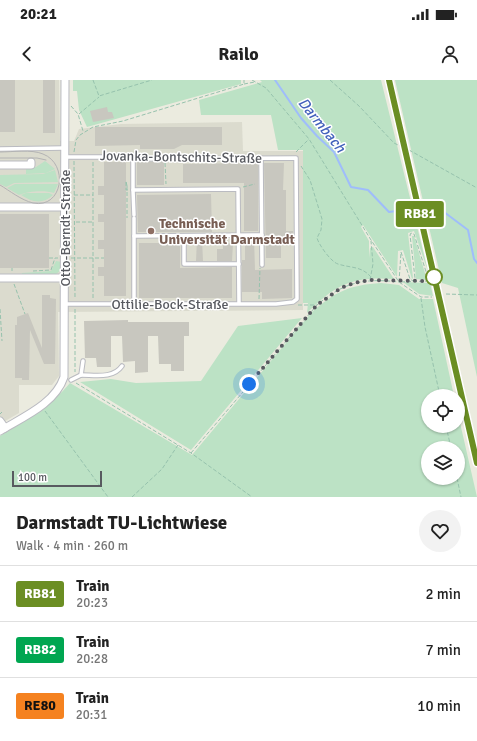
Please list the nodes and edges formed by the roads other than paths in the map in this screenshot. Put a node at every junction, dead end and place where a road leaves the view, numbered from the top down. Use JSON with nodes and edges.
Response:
{"nodes":[{"id":1,"x":65,"y":80,"type":"edge"},
{"id":2,"x":65,"y":148,"type":"junction"},
{"id":3,"x":0,"y":149,"type":"edge"},
{"id":4,"x":66,"y":157,"type":"junction"},
{"id":5,"x":261,"y":158,"type":"junction"},
{"id":6,"x":296,"y":158,"type":"joint"},
{"id":7,"x":133,"y":159,"type":"junction"},
{"id":8,"x":30,"y":162,"type":"dead end"},
{"id":9,"x":0,"y":166,"type":"edge"},
{"id":10,"x":133,"y":190,"type":"junction"},
{"id":11,"x":0,"y":207,"type":"edge"},
{"id":12,"x":65,"y":207,"type":"junction"},
{"id":13,"x":238,"y":235,"type":"junction"},
{"id":14,"x":262,"y":235,"type":"junction"},
{"id":15,"x":134,"y":236,"type":"junction"},
{"id":16,"x":184,"y":236,"type":"junction"},
{"id":17,"x":239,"y":264,"type":"junction"},
{"id":18,"x":262,"y":266,"type":"road end"},
{"id":19,"x":0,"y":278,"type":"edge"},
{"id":20,"x":65,"y":278,"type":"junction"},
{"id":21,"x":239,"y":303,"type":"junction"},
{"id":22,"x":65,"y":304,"type":"junction"},
{"id":23,"x":134,"y":304,"type":"junction"},
{"id":24,"x":83,"y":361,"type":"dead end"},
{"id":25,"x":122,"y":366,"type":"dead end"},
{"id":26,"x":81,"y":375,"type":"junction"},
{"id":27,"x":67,"y":378,"type":"junction"},
{"id":28,"x":0,"y":421,"type":"edge"},
{"id":29,"x":2,"y":430,"type":"edge"}],
"edges":[{"from":1,"to":2,"type":"street","name":"Otto-Berndt-Straße"},
{"from":2,"to":3,"type":"lane"},
{"from":2,"to":4,"type":"street","name":"Otto-Berndt-Straße"},
{"from":4,"to":7,"type":"lane","name":"Jovanka-Bontschits-Straße"},
{"from":4,"to":12,"type":"street","name":"Otto-Berndt-Straße"},
{"from":5,"to":6,"type":"lane","name":"Jovanka-Bontschits-Straße"},
{"from":5,"to":7,"type":"lane","name":"Jovanka-Bontschits-Straße"},
{"from":5,"to":14,"type":"lane"},
{"from":6,"to":21,"type":"lane","name":"Ottilie-Bock-Straße"},
{"from":7,"to":10,"type":"lane"},
{"from":8,"to":9,"type":"street"},
{"from":10,"to":13,"type":"lane"},
{"from":10,"to":15,"type":"lane"},
{"from":11,"to":12,"type":"street"},
{"from":12,"to":20,"type":"street","name":"Otto-Berndt-Straße"},
{"from":13,"to":14,"type":"lane"},
{"from":13,"to":16,"type":"lane"},
{"from":13,"to":17,"type":"lane"},
{"from":14,"to":18,"type":"lane"},
{"from":15,"to":16,"type":"lane"},
{"from":15,"to":23,"type":"lane"},
{"from":16,"to":17,"type":"lane"},
{"from":17,"to":21,"type":"lane"},
{"from":19,"to":20,"type":"street"},
{"from":20,"to":22,"type":"street","name":"Otto-Berndt-Straße"},
{"from":21,"to":23,"type":"lane","name":"Ottilie-Bock-Straße"},
{"from":22,"to":23,"type":"lane","name":"Ottilie-Bock-Straße"},
{"from":22,"to":27,"type":"street","name":"Otto-Berndt-Straße"},
{"from":24,"to":26,"type":"lane"},
{"from":25,"to":26,"type":"lane"},
{"from":26,"to":27,"type":"lane"},
{"from":27,"to":29,"type":"street"},
{"from":28,"to":29,"type":"street"}]}
